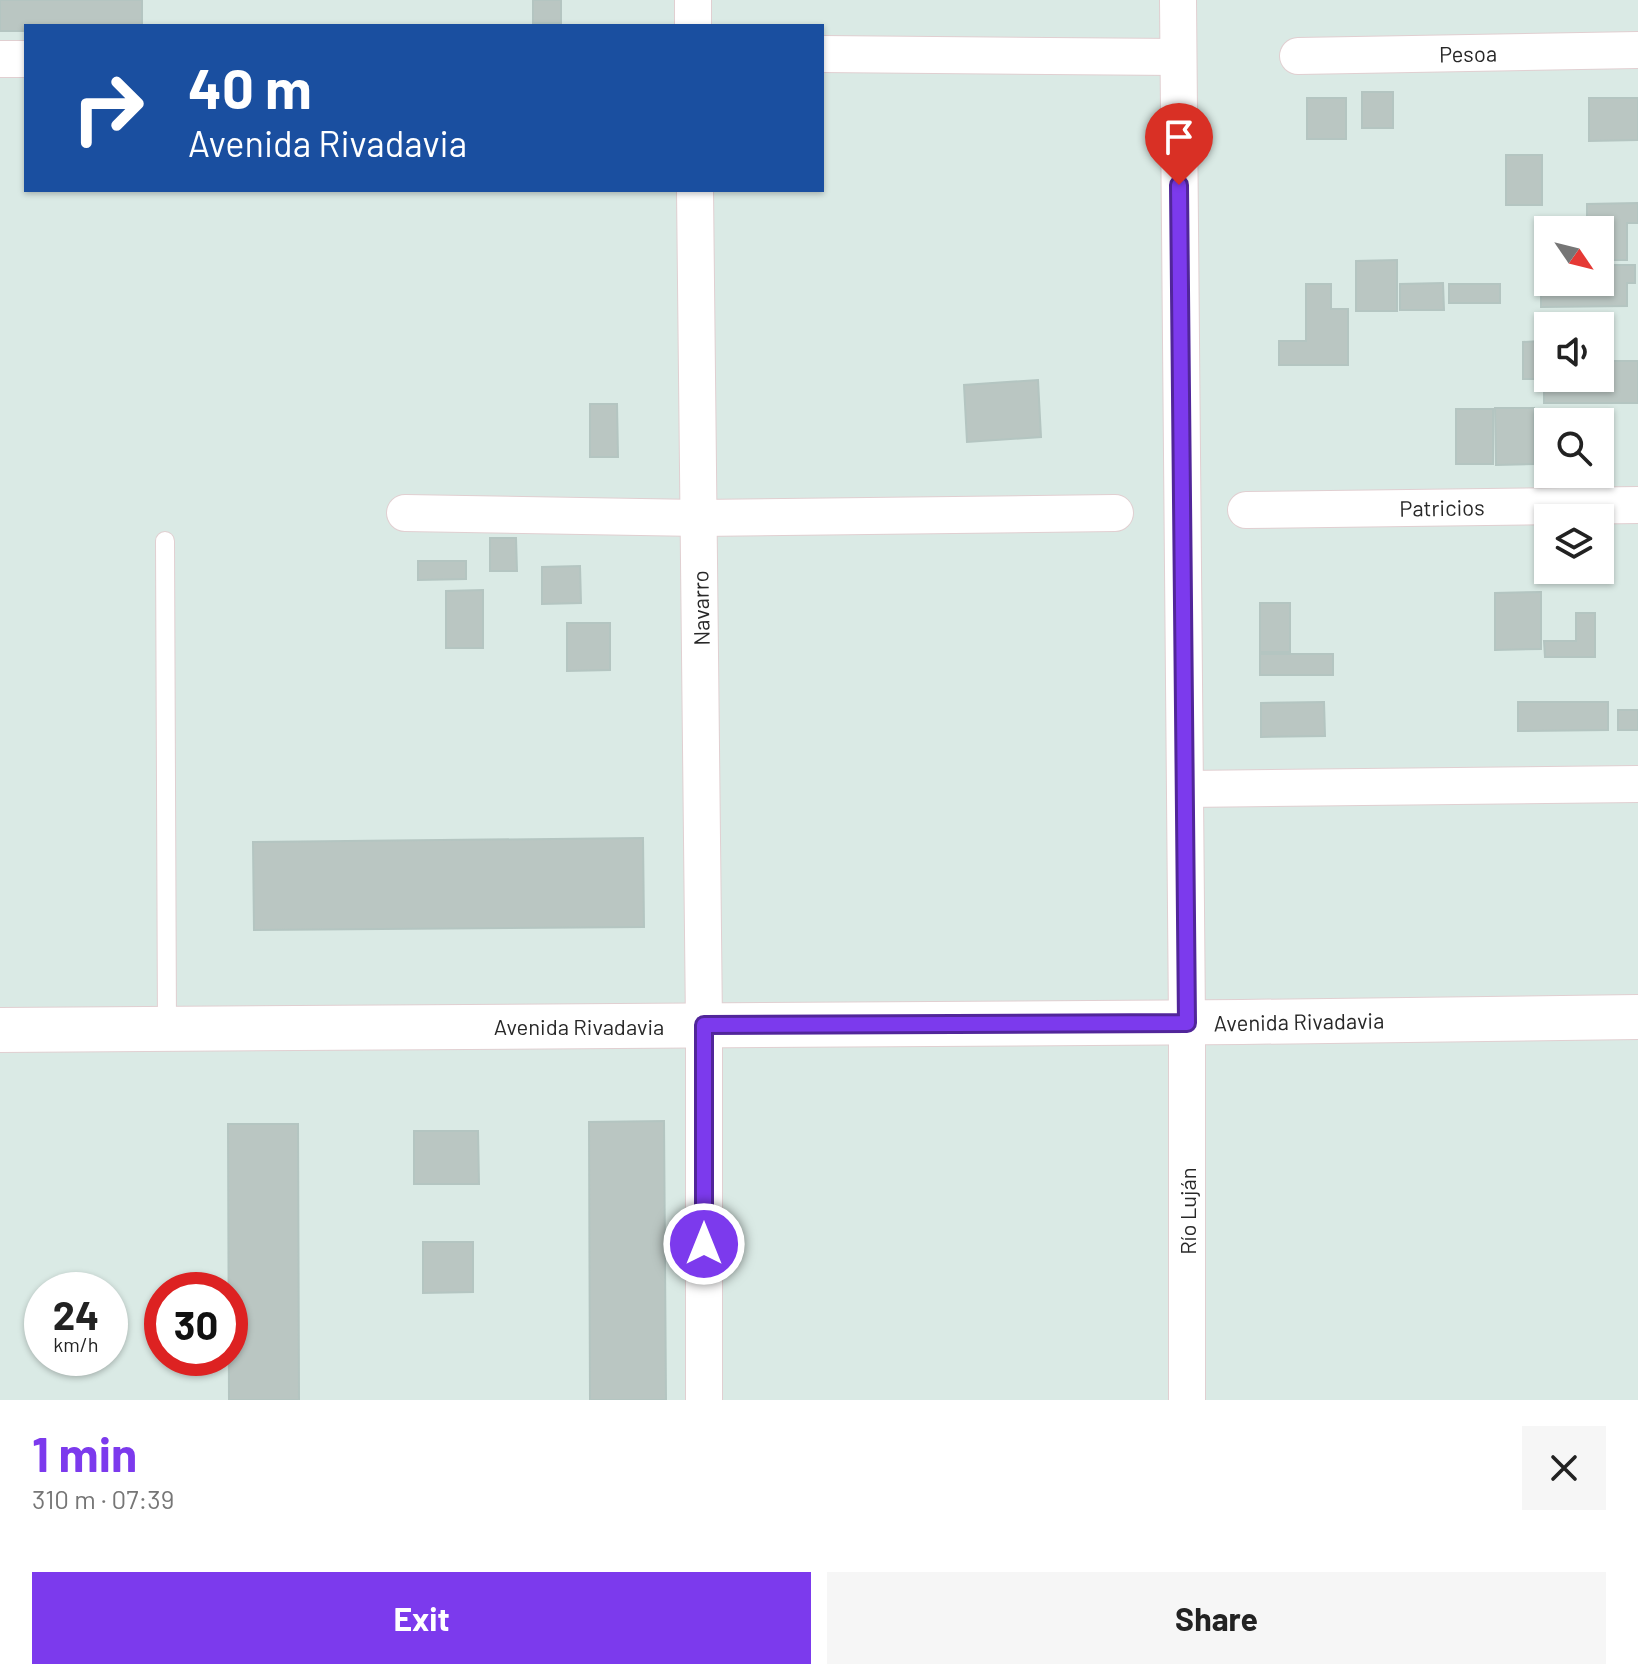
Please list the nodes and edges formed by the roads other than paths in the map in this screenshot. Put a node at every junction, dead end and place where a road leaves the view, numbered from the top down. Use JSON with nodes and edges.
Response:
{"nodes":[{"id":1,"x":693,"y":0,"type":"edge"},
{"id":2,"x":1178,"y":0,"type":"edge"},
{"id":3,"x":693,"y":24,"type":"edge"},
{"id":4,"x":1638,"y":50,"type":"edge"},
{"id":5,"x":824,"y":54,"type":"edge"},
{"id":6,"x":1298,"y":56,"type":"dead end"},
{"id":7,"x":1178,"y":57,"type":"junction"},
{"id":8,"x":0,"y":59,"type":"edge"},
{"id":9,"x":24,"y":59,"type":"edge"},
{"id":10,"x":695,"y":192,"type":"edge"},
{"id":11,"x":1638,"y":505,"type":"edge"},
{"id":12,"x":1246,"y":510,"type":"dead end"},
{"id":13,"x":405,"y":513,"type":"dead end"},
{"id":14,"x":1115,"y":513,"type":"dead end"},
{"id":15,"x":699,"y":518,"type":"junction"},
{"id":16,"x":165,"y":541,"type":"dead end"},
{"id":17,"x":1638,"y":784,"type":"edge"},
{"id":18,"x":1185,"y":789,"type":"junction"},
{"id":19,"x":1638,"y":1017,"type":"edge"},
{"id":20,"x":1187,"y":1023,"type":"junction"},
{"id":21,"x":704,"y":1025,"type":"junction"},
{"id":22,"x":167,"y":1029,"type":"junction"},
{"id":23,"x":0,"y":1030,"type":"edge"},
{"id":24,"x":704,"y":1400,"type":"edge"},
{"id":25,"x":1187,"y":1400,"type":"edge"}],
"edges":[{"from":1,"to":3,"type":"street"},
{"from":2,"to":7,"type":"street","name":"Río Luján"},
{"from":4,"to":6,"type":"street","name":"Pesoa"},
{"from":5,"to":7,"type":"street"},
{"from":7,"to":18,"type":"street","name":"Río Luján"},
{"from":8,"to":9,"type":"street"},
{"from":10,"to":15,"type":"street","name":"Navarro"},
{"from":11,"to":12,"type":"street","name":"Patricios"},
{"from":13,"to":15,"type":"street"},
{"from":14,"to":15,"type":"street"},
{"from":15,"to":21,"type":"street","name":"Navarro"},
{"from":16,"to":22,"type":"lane"},
{"from":17,"to":18,"type":"street"},
{"from":18,"to":20,"type":"street","name":"Río Luján"},
{"from":19,"to":20,"type":"main road","name":"Avenida Rivadavia"},
{"from":20,"to":21,"type":"main road","name":"Avenida Rivadavia"},
{"from":20,"to":25,"type":"street","name":"Río Luján"},
{"from":21,"to":22,"type":"main road","name":"Avenida Rivadavia"},
{"from":21,"to":24,"type":"street","name":"Navarro"},
{"from":22,"to":23,"type":"main road","name":"Avenida Rivadavia"}]}
